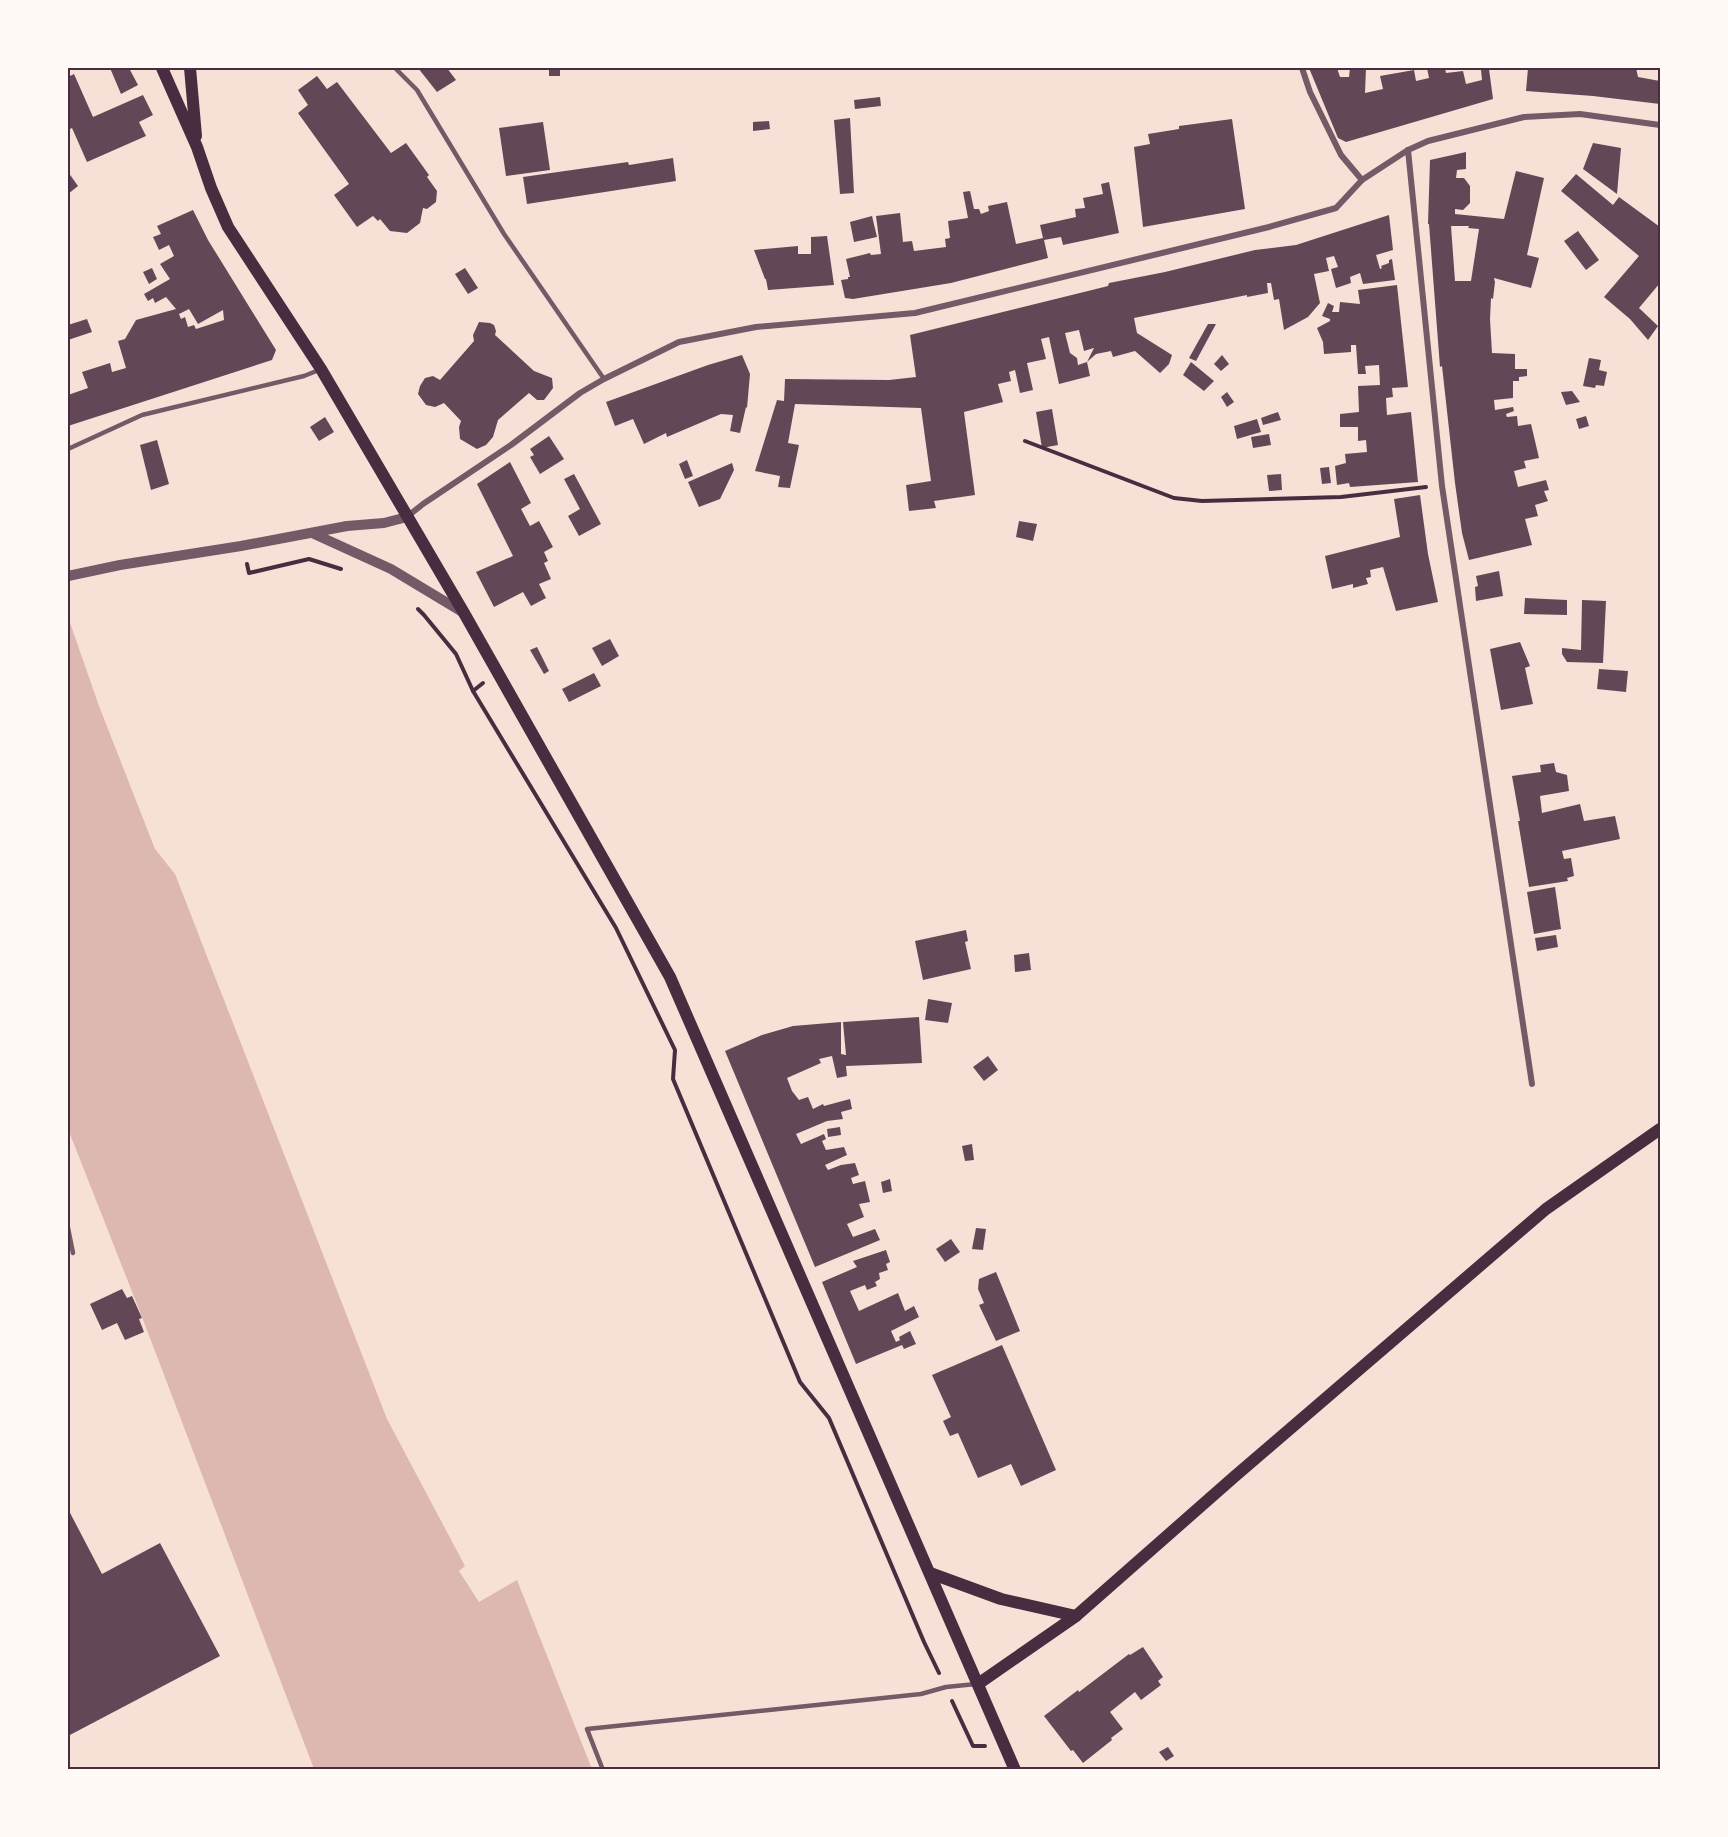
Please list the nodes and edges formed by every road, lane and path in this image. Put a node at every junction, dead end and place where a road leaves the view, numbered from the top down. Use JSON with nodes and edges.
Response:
{"nodes":[{"id":1,"x":162,"y":68,"type":"edge"},
{"id":2,"x":190,"y":68,"type":"edge"},
{"id":3,"x":395,"y":68,"type":"edge"},
{"id":4,"x":1302,"y":68,"type":"edge"},
{"id":5,"x":1660,"y":125,"type":"edge"},
{"id":6,"x":197,"y":147,"type":"junction"},
{"id":7,"x":1408,"y":150,"type":"junction"},
{"id":8,"x":1362,"y":180,"type":"junction"},
{"id":9,"x":321,"y":369,"type":"junction"},
{"id":10,"x":604,"y":379,"type":"junction"},
{"id":11,"x":1025,"y":441,"type":"dead end"},
{"id":12,"x":68,"y":449,"type":"edge"},
{"id":13,"x":1442,"y":486,"type":"junction"},
{"id":14,"x":407,"y":517,"type":"junction"},
{"id":15,"x":311,"y":533,"type":"junction"},
{"id":16,"x":241,"y":546,"type":"junction"},
{"id":17,"x":350,"y":572,"type":"dead end"},
{"id":18,"x":68,"y":576,"type":"edge"},
{"id":19,"x":416,"y":608,"type":"dead end"},
{"id":20,"x":464,"y":613,"type":"junction"},
{"id":21,"x":498,"y":673,"type":"junction"},
{"id":22,"x":473,"y":691,"type":"junction"},
{"id":23,"x":1532,"y":1084,"type":"dead end"},
{"id":24,"x":1660,"y":1130,"type":"edge"},
{"id":25,"x":68,"y":1228,"type":"edge"},
{"id":26,"x":73,"y":1253,"type":"dead end"},
{"id":27,"x":930,"y":1573,"type":"junction"},
{"id":28,"x":1076,"y":1616,"type":"junction"},
{"id":29,"x":978,"y":1684,"type":"junction"},
{"id":30,"x":946,"y":1688,"type":"junction"},
{"id":31,"x":1005,"y":1745,"type":"junction"},
{"id":32,"x":603,"y":1770,"type":"edge"},
{"id":33,"x":1015,"y":1770,"type":"edge"}],
"edges":[{"from":1,"to":6,"type":"main road"},
{"from":2,"to":6,"type":"main road"},
{"from":3,"to":10,"type":"lane"},
{"from":4,"to":8,"type":"street"},
{"from":5,"to":7,"type":"street"},
{"from":6,"to":9,"type":"main road"},
{"from":7,"to":8,"type":"street"},
{"from":7,"to":13,"type":"street"},
{"from":8,"to":10,"type":"street"},
{"from":9,"to":12,"type":"lane"},
{"from":9,"to":14,"type":"main road"},
{"from":10,"to":14,"type":"street"},
{"from":11,"to":13,"type":"path"},
{"from":13,"to":23,"type":"street"},
{"from":14,"to":15,"type":"street"},
{"from":14,"to":20,"type":"main road"},
{"from":15,"to":16,"type":"street"},
{"from":15,"to":20,"type":"street"},
{"from":16,"to":17,"type":"path"},
{"from":16,"to":18,"type":"street"},
{"from":19,"to":22,"type":"path"},
{"from":20,"to":21,"type":"main road"},
{"from":21,"to":22,"type":"path"},
{"from":21,"to":27,"type":"main road"},
{"from":22,"to":30,"type":"path"},
{"from":24,"to":28,"type":"main road"},
{"from":25,"to":26,"type":"lane"},
{"from":27,"to":28,"type":"main road"},
{"from":27,"to":29,"type":"main road"},
{"from":28,"to":29,"type":"main road"},
{"from":29,"to":30,"type":"lane"},
{"from":29,"to":31,"type":"main road"},
{"from":30,"to":31,"type":"path"},
{"from":30,"to":32,"type":"lane"},
{"from":31,"to":33,"type":"main road"}]}
